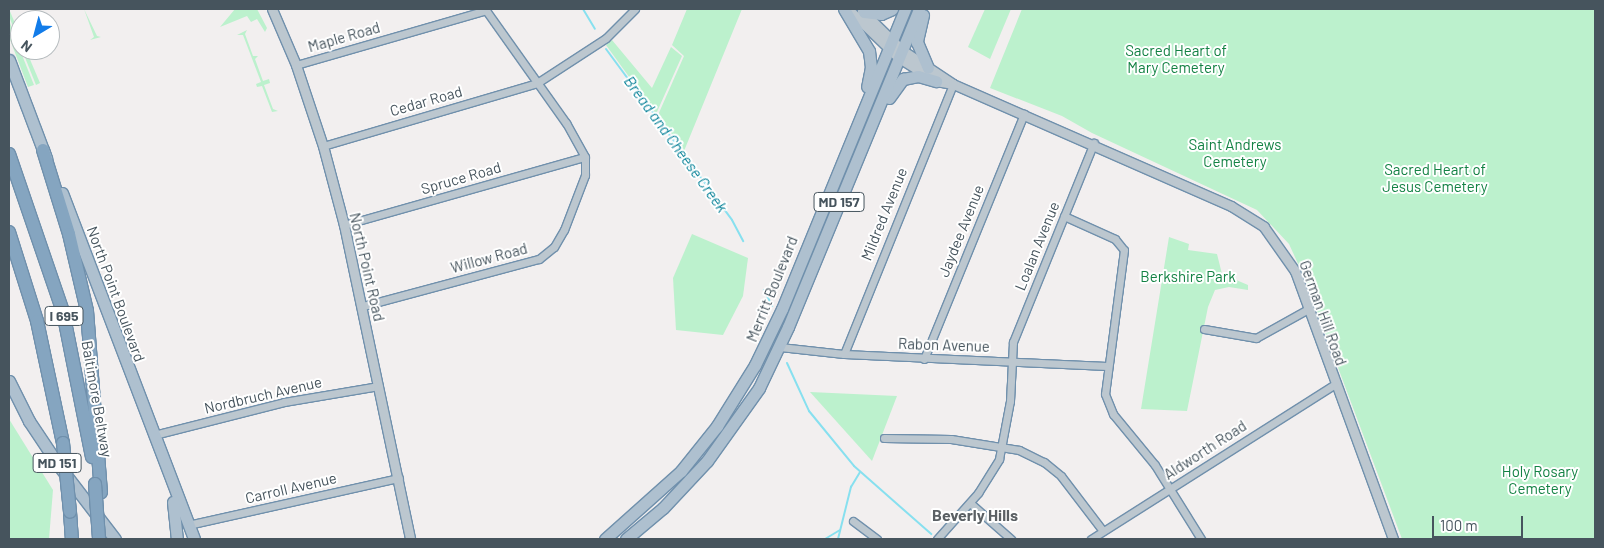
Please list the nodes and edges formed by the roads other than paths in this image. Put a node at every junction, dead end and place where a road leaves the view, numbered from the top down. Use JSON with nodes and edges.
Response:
{"nodes":[{"id":1,"x":272,"y":9,"type":"edge"},
{"id":2,"x":486,"y":9,"type":"edge"},
{"id":3,"x":635,"y":9,"type":"edge"},
{"id":4,"x":846,"y":9,"type":"edge"},
{"id":5,"x":892,"y":9,"type":"edge"},
{"id":6,"x":904,"y":9,"type":"edge"},
{"id":7,"x":919,"y":9,"type":"edge"},
{"id":8,"x":925,"y":9,"type":"edge"},
{"id":9,"x":862,"y":10,"type":"edge"},
{"id":10,"x":890,"y":45,"type":"junction"},
{"id":11,"x":901,"y":54,"type":"junction"},
{"id":12,"x":9,"y":60,"type":"edge"},
{"id":13,"x":296,"y":65,"type":"junction"},
{"id":14,"x":928,"y":68,"type":"junction"},
{"id":15,"x":936,"y":81,"type":"junction"},
{"id":16,"x":537,"y":83,"type":"junction"},
{"id":17,"x":953,"y":84,"type":"junction"},
{"id":18,"x":866,"y":100,"type":"junction"},
{"id":19,"x":1024,"y":114,"type":"junction"},
{"id":20,"x":866,"y":138,"type":"junction"},
{"id":21,"x":1094,"y":144,"type":"junction"},
{"id":22,"x":323,"y":146,"type":"junction"},
{"id":23,"x":43,"y":150,"type":"junction"},
{"id":24,"x":9,"y":154,"type":"edge"},
{"id":25,"x":585,"y":157,"type":"junction"},
{"id":26,"x":1064,"y":216,"type":"junction"},
{"id":27,"x":344,"y":225,"type":"junction"},
{"id":28,"x":9,"y":232,"type":"edge"},
{"id":29,"x":9,"y":258,"type":"edge"},
{"id":30,"x":363,"y":306,"type":"junction"},
{"id":31,"x":782,"y":309,"type":"junction"},
{"id":32,"x":1308,"y":309,"type":"junction"},
{"id":33,"x":1204,"y":329,"type":"dead end"},
{"id":34,"x":768,"y":341,"type":"junction"},
{"id":35,"x":780,"y":347,"type":"junction"},
{"id":36,"x":844,"y":354,"type":"junction"},
{"id":37,"x":924,"y":358,"type":"junction"},
{"id":38,"x":1011,"y":360,"type":"junction"},
{"id":39,"x":1107,"y":366,"type":"junction"},
{"id":40,"x":9,"y":381,"type":"edge"},
{"id":41,"x":1334,"y":384,"type":"junction"},
{"id":42,"x":379,"y":386,"type":"junction"},
{"id":43,"x":759,"y":388,"type":"junction"},
{"id":44,"x":154,"y":435,"type":"junction"},
{"id":45,"x":884,"y":438,"type":"dead end"},
{"id":46,"x":62,"y":443,"type":"junction"},
{"id":47,"x":1004,"y":446,"type":"junction"},
{"id":48,"x":164,"y":464,"type":"junction"},
{"id":49,"x":399,"y":478,"type":"junction"},
{"id":50,"x":98,"y":488,"type":"junction"},
{"id":51,"x":1170,"y":490,"type":"junction"},
{"id":52,"x":970,"y":503,"type":"junction"},
{"id":53,"x":853,"y":521,"type":"dead end"},
{"id":54,"x":188,"y":525,"type":"junction"},
{"id":55,"x":1103,"y":531,"type":"junction"},
{"id":56,"x":72,"y":539,"type":"edge"},
{"id":57,"x":100,"y":539,"type":"edge"},
{"id":58,"x":115,"y":539,"type":"edge"},
{"id":59,"x":177,"y":539,"type":"edge"},
{"id":60,"x":194,"y":539,"type":"edge"},
{"id":61,"x":410,"y":539,"type":"edge"},
{"id":62,"x":605,"y":539,"type":"edge"},
{"id":63,"x":626,"y":539,"type":"edge"},
{"id":64,"x":877,"y":539,"type":"edge"},
{"id":65,"x":937,"y":539,"type":"edge"},
{"id":66,"x":1010,"y":539,"type":"edge"},
{"id":67,"x":1091,"y":539,"type":"edge"},
{"id":68,"x":1201,"y":539,"type":"edge"},
{"id":69,"x":1393,"y":539,"type":"edge"}],
"edges":[{"from":1,"to":13,"type":"street","name":"North Point Road"},
{"from":2,"to":13,"type":"street","name":"Maple Road"},
{"from":2,"to":16,"type":"street"},
{"from":3,"to":16,"type":"street","name":"Cedar Road"},
{"from":4,"to":10,"type":"street","name":"German Hill Road"},
{"from":4,"to":18,"type":"main road"},
{"from":5,"to":9,"type":"main road"},
{"from":6,"to":10,"type":"main road","name":"Merritt Boulevard","number":"MD 157"},
{"from":7,"to":11,"type":"main road","name":"Merritt Boulevard","number":"MD 157"},
{"from":8,"to":14,"type":"main road"},
{"from":9,"to":10,"type":"street","name":"German Hill Road"},
{"from":10,"to":11,"type":"street","name":"German Hill Road"},
{"from":10,"to":18,"type":"main road","name":"Merritt Boulevard","number":"MD 157"},
{"from":11,"to":14,"type":"street","name":"German Hill Road"},
{"from":11,"to":15,"type":"street","name":"German Hill Road"},
{"from":11,"to":20,"type":"main road","name":"Merritt Boulevard","number":"MD 157"},
{"from":12,"to":23,"type":"main road","name":"North Point Boulevard"},
{"from":13,"to":22,"type":"street","name":"North Point Road"},
{"from":14,"to":17,"type":"street","name":"German Hill Road"},
{"from":15,"to":17,"type":"street","name":"German Hill Road"},
{"from":15,"to":20,"type":"main road"},
{"from":16,"to":22,"type":"street","name":"Cedar Road"},
{"from":16,"to":25,"type":"street"},
{"from":17,"to":19,"type":"street","name":"German Hill Road"},
{"from":17,"to":36,"type":"street","name":"Mildred Avenue"},
{"from":18,"to":31,"type":"main road","name":"Merritt Boulevard","number":"MD 157"},
{"from":19,"to":21,"type":"street","name":"German Hill Road"},
{"from":19,"to":37,"type":"street","name":"Jaydee Avenue"},
{"from":20,"to":35,"type":"main road","name":"Merritt Boulevard","number":"MD 157"},
{"from":21,"to":26,"type":"street","name":"Loalan Avenue"},
{"from":21,"to":32,"type":"street","name":"German Hill Road"},
{"from":22,"to":27,"type":"street","name":"North Point Road"},
{"from":23,"to":44,"type":"main road","name":"North Point Boulevard"},
{"from":23,"to":50,"type":"highway"},
{"from":24,"to":50,"type":"highway","name":"Baltimore Beltway","number":"I 695"},
{"from":25,"to":27,"type":"street","name":"Spruce Road"},
{"from":25,"to":30,"type":"street","name":"Willow Road"},
{"from":26,"to":38,"type":"street","name":"Loalan Avenue"},
{"from":26,"to":39,"type":"street"},
{"from":27,"to":30,"type":"street","name":"North Point Road"},
{"from":28,"to":46,"type":"highway","number":"I 695"},
{"from":29,"to":46,"type":"highway"},
{"from":30,"to":42,"type":"street","name":"North Point Road"},
{"from":31,"to":34,"type":"main road","name":"Merritt Boulevard","number":"MD 157"},
{"from":31,"to":35,"type":"main road"},
{"from":32,"to":33,"type":"street"},
{"from":32,"to":41,"type":"street","name":"German Hill Road"},
{"from":34,"to":43,"type":"main road"},
{"from":34,"to":62,"type":"main road","name":"Merritt Boulevard","number":"MD 157"},
{"from":35,"to":36,"type":"street","name":"Rabon Avenue"},
{"from":35,"to":43,"type":"main road","name":"Merritt Boulevard","number":"MD 157"},
{"from":36,"to":37,"type":"street","name":"Rabon Avenue"},
{"from":37,"to":38,"type":"street","name":"Rabon Avenue"},
{"from":38,"to":39,"type":"street","name":"Rabon Avenue"},
{"from":38,"to":47,"type":"street","name":"Loalan Avenue"},
{"from":39,"to":51,"type":"street"},
{"from":40,"to":58,"type":"main road","number":"MD 151"},
{"from":41,"to":51,"type":"street","name":"Aldworth Road"},
{"from":41,"to":69,"type":"street","name":"German Hill Road"},
{"from":42,"to":44,"type":"street","name":"Nordbruch Avenue"},
{"from":42,"to":49,"type":"street","name":"North Point Road"},
{"from":43,"to":63,"type":"main road","name":"Merritt Boulevard","number":"MD 157"},
{"from":44,"to":48,"type":"main road","name":"North Point Boulevard"},
{"from":45,"to":47,"type":"street"},
{"from":46,"to":56,"type":"highway","number":"I 695","bridge":true},
{"from":47,"to":52,"type":"street","name":"Loalan Avenue"},
{"from":47,"to":55,"type":"street"},
{"from":48,"to":54,"type":"main road","name":"North Point Boulevard"},
{"from":48,"to":59,"type":"main road"},
{"from":49,"to":54,"type":"street","name":"Carroll Avenue"},
{"from":49,"to":61,"type":"street","name":"North Point Road"},
{"from":50,"to":57,"type":"highway","name":"Baltimore Beltway","number":"I 695","bridge":true},
{"from":51,"to":55,"type":"street","name":"Aldworth Road"},
{"from":51,"to":68,"type":"street"},
{"from":52,"to":65,"type":"street","name":"Loalan Avenue"},
{"from":52,"to":66,"type":"street"},
{"from":53,"to":64,"type":"street"},
{"from":54,"to":60,"type":"main road","name":"North Point Boulevard"},
{"from":55,"to":67,"type":"street","name":"Aldworth Road"}]}
